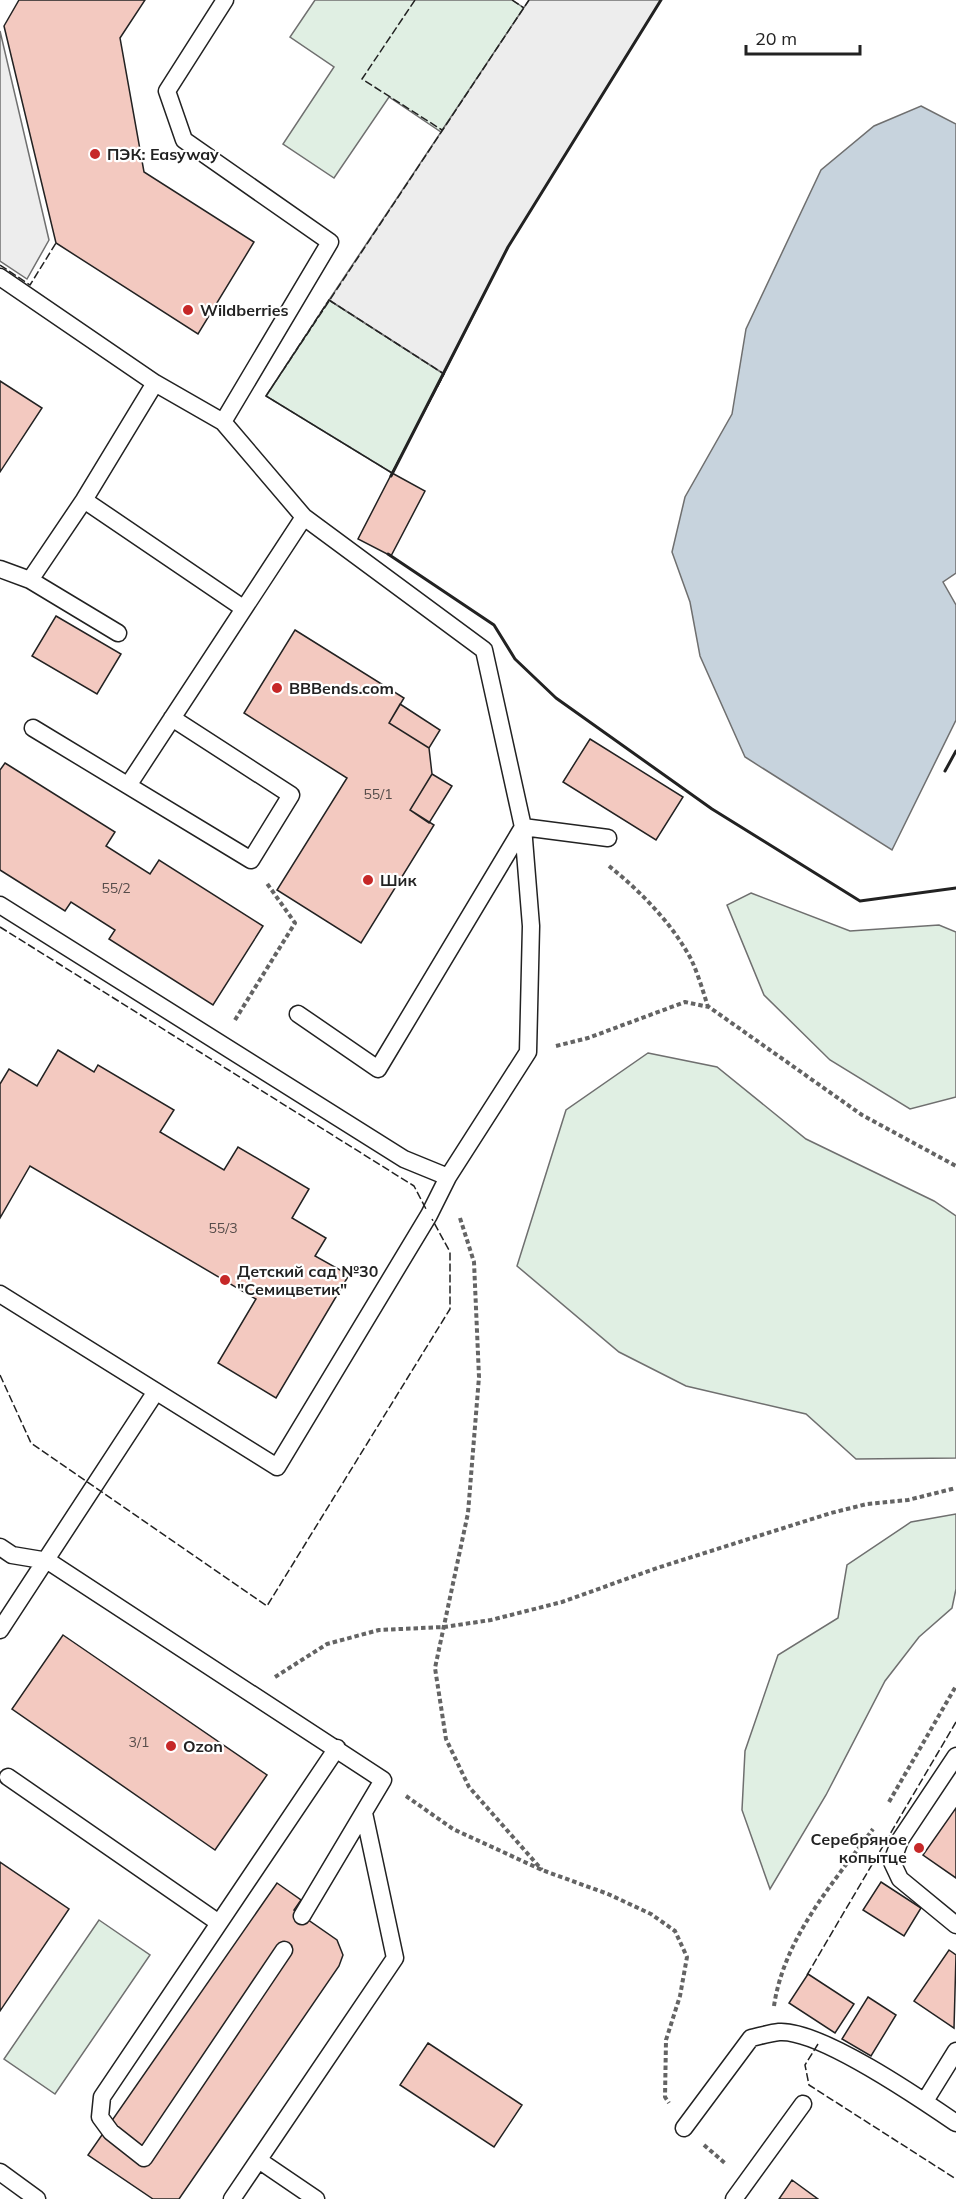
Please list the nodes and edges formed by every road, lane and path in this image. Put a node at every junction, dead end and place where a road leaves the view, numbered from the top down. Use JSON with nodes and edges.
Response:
{"nodes":[{"id":1,"x":225,"y":0,"type":"edge"},
{"id":2,"x":0,"y":278,"type":"edge"},
{"id":3,"x":155,"y":383,"type":"junction"},
{"id":4,"x":223,"y":422,"type":"junction"},
{"id":5,"x":84,"y":500,"type":"junction"},
{"id":6,"x":304,"y":517,"type":"junction"},
{"id":7,"x":0,"y":569,"type":"edge"},
{"id":8,"x":30,"y":580,"type":"junction"},
{"id":9,"x":243,"y":608,"type":"junction"},
{"id":10,"x":118,"y":633,"type":"dead end"},
{"id":11,"x":172,"y":718,"type":"junction"},
{"id":12,"x":33,"y":728,"type":"dead end"},
{"id":13,"x":129,"y":784,"type":"junction"},
{"id":14,"x":523,"y":827,"type":"junction"},
{"id":15,"x":608,"y":838,"type":"dead end"},
{"id":16,"x":251,"y":860,"type":"junction"},
{"id":17,"x":604,"y":862,"type":"dead end"},
{"id":18,"x":0,"y":905,"type":"edge"},
{"id":19,"x":709,"y":1008,"type":"junction"},
{"id":20,"x":298,"y":1014,"type":"dead end"},
{"id":21,"x":220,"y":1044,"type":"junction"},
{"id":22,"x":528,"y":1052,"type":"junction"},
{"id":23,"x":956,"y":1166,"type":"edge"},
{"id":24,"x":448,"y":1177,"type":"junction"},
{"id":25,"x":0,"y":1294,"type":"edge"},
{"id":26,"x":154,"y":1393,"type":"junction"},
{"id":27,"x":956,"y":1488,"type":"edge"},
{"id":28,"x":0,"y":1547,"type":"edge"},
{"id":29,"x":48,"y":1561,"type":"junction"},
{"id":30,"x":444,"y":1627,"type":"junction"},
{"id":31,"x":0,"y":1630,"type":"edge"},
{"id":32,"x":956,"y":1686,"type":"edge"},
{"id":33,"x":257,"y":1696,"type":"junction"},
{"id":34,"x":337,"y":1748,"type":"junction"},
{"id":35,"x":956,"y":1756,"type":"edge"},
{"id":36,"x":8,"y":1777,"type":"dead end"},
{"id":37,"x":383,"y":1780,"type":"junction"},
{"id":38,"x":885,"y":1807,"type":"dead end"},
{"id":39,"x":364,"y":1813,"type":"junction"},
{"id":40,"x":874,"y":1827,"type":"dead end"},
{"id":41,"x":542,"y":1870,"type":"junction"},
{"id":42,"x":302,"y":1916,"type":"dead end"},
{"id":43,"x":219,"y":1923,"type":"junction"},
{"id":44,"x":956,"y":1925,"type":"edge"},
{"id":45,"x":284,"y":1950,"type":"dead end"},
{"id":46,"x":770,"y":2034,"type":"junction"},
{"id":47,"x":956,"y":2051,"type":"edge"},
{"id":48,"x":925,"y":2101,"type":"junction"},
{"id":49,"x":803,"y":2104,"type":"dead end"},
{"id":50,"x":956,"y":2123,"type":"edge"},
{"id":51,"x":684,"y":2128,"type":"junction"},
{"id":52,"x":260,"y":2161,"type":"junction"},
{"id":53,"x":0,"y":2172,"type":"edge"},
{"id":54,"x":746,"y":2181,"type":"junction"},
{"id":55,"x":37,"y":2199,"type":"edge"},
{"id":56,"x":232,"y":2199,"type":"edge"},
{"id":57,"x":316,"y":2199,"type":"edge"},
{"id":58,"x":734,"y":2199,"type":"edge"}],
"edges":[{"from":1,"to":4,"type":"lane"},
{"from":2,"to":3,"type":"lane"},
{"from":3,"to":4,"type":"lane"},
{"from":3,"to":5,"type":"lane"},
{"from":4,"to":6,"type":"lane"},
{"from":5,"to":8,"type":"lane"},
{"from":5,"to":9,"type":"lane"},
{"from":6,"to":9,"type":"lane"},
{"from":6,"to":14,"type":"lane"},
{"from":7,"to":8,"type":"lane"},
{"from":8,"to":10,"type":"lane"},
{"from":9,"to":11,"type":"lane"},
{"from":11,"to":13,"type":"lane"},
{"from":11,"to":16,"type":"lane"},
{"from":12,"to":13,"type":"lane"},
{"from":13,"to":16,"type":"lane"},
{"from":14,"to":15,"type":"lane"},
{"from":14,"to":20,"type":"lane"},
{"from":14,"to":22,"type":"lane"},
{"from":16,"to":21,"type":"path"},
{"from":17,"to":19,"type":"path"},
{"from":18,"to":21,"type":"lane"},
{"from":19,"to":22,"type":"path"},
{"from":19,"to":23,"type":"path"},
{"from":21,"to":24,"type":"lane"},
{"from":22,"to":24,"type":"lane"},
{"from":24,"to":26,"type":"lane"},
{"from":24,"to":30,"type":"path"},
{"from":25,"to":26,"type":"lane"},
{"from":26,"to":29,"type":"lane"},
{"from":27,"to":30,"type":"path"},
{"from":28,"to":29,"type":"lane"},
{"from":29,"to":31,"type":"lane"},
{"from":29,"to":33,"type":"lane"},
{"from":30,"to":33,"type":"path"},
{"from":30,"to":41,"type":"path"},
{"from":32,"to":38,"type":"path"},
{"from":33,"to":34,"type":"lane"},
{"from":34,"to":37,"type":"lane"},
{"from":34,"to":43,"type":"lane"},
{"from":35,"to":44,"type":"lane"},
{"from":36,"to":43,"type":"lane"},
{"from":37,"to":39,"type":"lane"},
{"from":37,"to":41,"type":"path"},
{"from":39,"to":42,"type":"lane"},
{"from":39,"to":52,"type":"lane"},
{"from":40,"to":46,"type":"path"},
{"from":41,"to":51,"type":"path"},
{"from":43,"to":45,"type":"lane"},
{"from":46,"to":48,"type":"lane"},
{"from":46,"to":51,"type":"lane"},
{"from":47,"to":48,"type":"lane"},
{"from":48,"to":50,"type":"lane"},
{"from":49,"to":54,"type":"lane"},
{"from":51,"to":54,"type":"path"},
{"from":52,"to":56,"type":"lane"},
{"from":52,"to":57,"type":"lane"},
{"from":53,"to":55,"type":"lane"},
{"from":54,"to":58,"type":"lane"}]}
